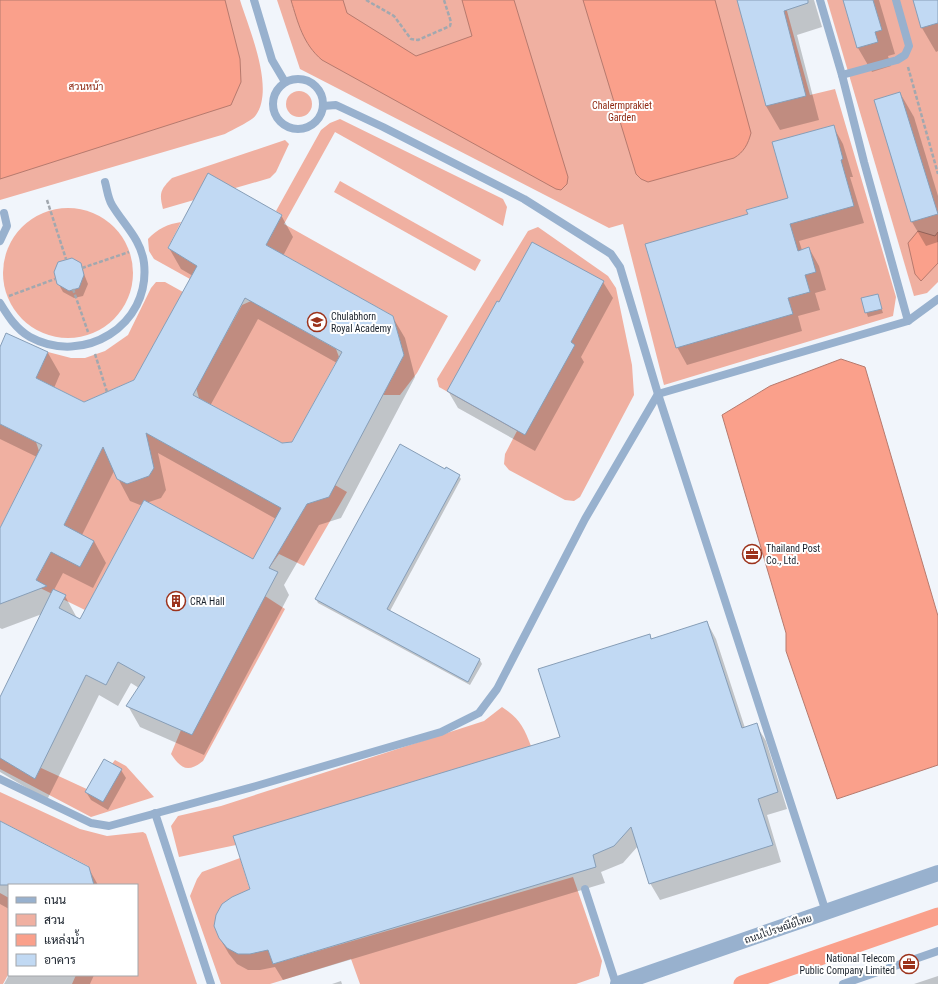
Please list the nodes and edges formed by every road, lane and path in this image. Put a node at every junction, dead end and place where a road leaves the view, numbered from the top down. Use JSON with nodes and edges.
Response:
{"nodes":[{"id":1,"x":254,"y":0,"type":"edge"},
{"id":2,"x":366,"y":0,"type":"edge"},
{"id":3,"x":444,"y":0,"type":"edge"},
{"id":4,"x":820,"y":0,"type":"edge"},
{"id":5,"x":896,"y":0,"type":"edge"},
{"id":6,"x":905,"y":54,"type":"junction"},
{"id":7,"x":842,"y":76,"type":"junction"},
{"id":8,"x":285,"y":82,"type":"junction"},
{"id":9,"x":324,"y":106,"type":"junction"},
{"id":10,"x":938,"y":174,"type":"edge"},
{"id":11,"x":105,"y":182,"type":"dead end"},
{"id":12,"x":47,"y":200,"type":"dead end"},
{"id":13,"x":4,"y":213,"type":"dead end"},
{"id":14,"x":0,"y":241,"type":"edge"},
{"id":15,"x":139,"y":248,"type":"junction"},
{"id":16,"x":66,"y":259,"type":"dead end"},
{"id":17,"x":82,"y":268,"type":"dead end"},
{"id":18,"x":55,"y":279,"type":"dead end"},
{"id":19,"x":7,"y":296,"type":"dead end"},
{"id":20,"x":938,"y":299,"type":"edge"},
{"id":21,"x":0,"y":303,"type":"edge"},
{"id":22,"x":908,"y":321,"type":"junction"},
{"id":23,"x":658,"y":394,"type":"junction"},
{"id":24,"x":0,"y":779,"type":"edge"},
{"id":25,"x":155,"y":813,"type":"junction"},
{"id":26,"x":938,"y":873,"type":"edge"},
{"id":27,"x":585,"y":889,"type":"dead end"},
{"id":28,"x":826,"y":912,"type":"junction"},
{"id":29,"x":938,"y":951,"type":"edge"},
{"id":30,"x":211,"y":984,"type":"edge"},
{"id":31,"x":617,"y":984,"type":"edge"},
{"id":32,"x":843,"y":984,"type":"edge"}],
"edges":[{"from":1,"to":8,"type":"lane"},
{"from":2,"to":3,"type":"path"},
{"from":4,"to":7,"type":"lane"},
{"from":5,"to":6,"type":"lane"},
{"from":6,"to":7,"type":"lane"},
{"from":6,"to":10,"type":"path"},
{"from":7,"to":22,"type":"lane"},
{"from":8,"to":9,"type":"lane"},
{"from":8,"to":9,"type":"lane"},
{"from":9,"to":23,"type":"lane"},
{"from":11,"to":15,"type":"lane"},
{"from":12,"to":16,"type":"path"},
{"from":13,"to":14,"type":"lane"},
{"from":15,"to":17,"type":"path"},
{"from":15,"to":21,"type":"lane"},
{"from":18,"to":19,"type":"path"},
{"from":20,"to":22,"type":"lane"},
{"from":22,"to":23,"type":"lane"},
{"from":23,"to":25,"type":"lane"},
{"from":23,"to":28,"type":"lane"},
{"from":24,"to":25,"type":"lane"},
{"from":25,"to":30,"type":"lane"},
{"from":26,"to":28,"type":"street","name":"ถนนไปรษณีย์ไทย"},
{"from":27,"to":31,"type":"lane"},
{"from":28,"to":31,"type":"street","name":"ถนนไปรษณีย์ไทย"},
{"from":29,"to":32,"type":"lane"}]}
